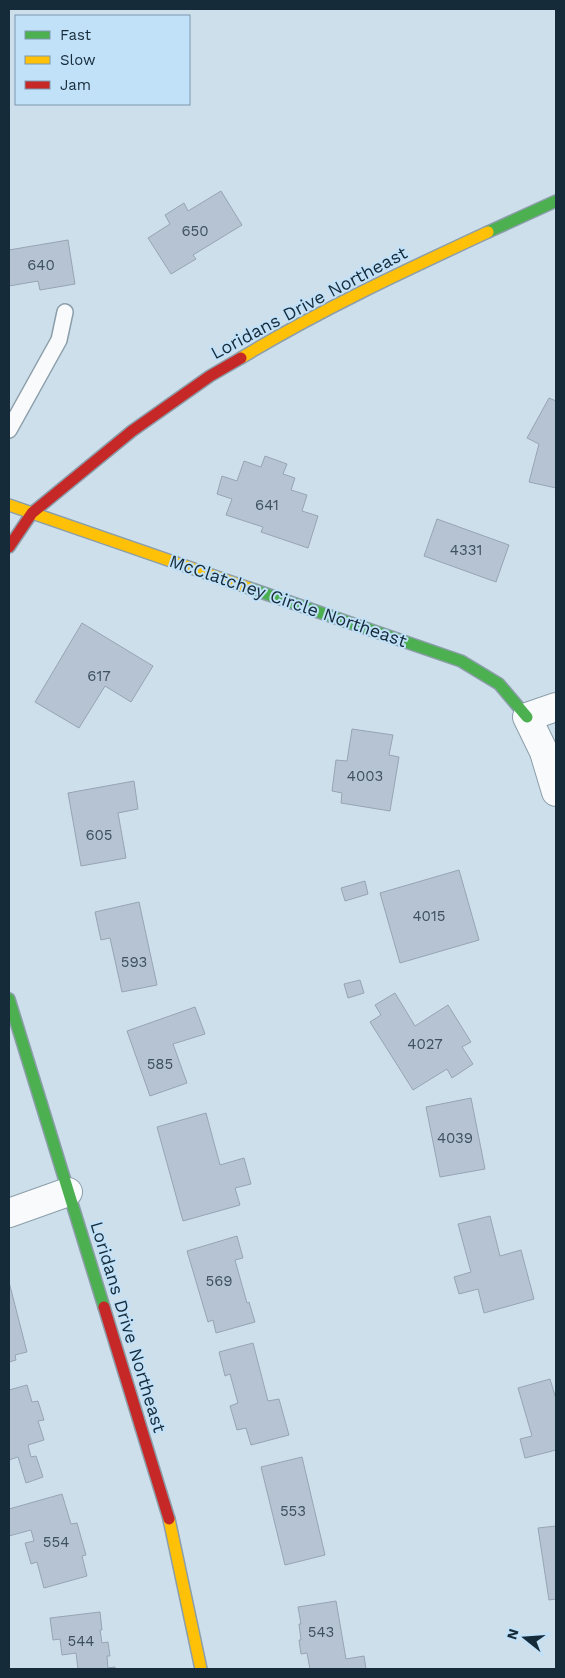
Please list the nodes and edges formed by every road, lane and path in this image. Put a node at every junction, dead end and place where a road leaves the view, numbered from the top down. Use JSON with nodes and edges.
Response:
{"nodes":[{"id":1,"x":556,"y":200,"type":"edge"},
{"id":2,"x":66,"y":312,"type":"dead end"},
{"id":3,"x":9,"y":430,"type":"edge"},
{"id":4,"x":9,"y":505,"type":"edge"},
{"id":5,"x":32,"y":513,"type":"junction"},
{"id":6,"x":9,"y":547,"type":"edge"},
{"id":7,"x":556,"y":707,"type":"edge"},
{"id":8,"x":528,"y":717,"type":"junction"},
{"id":9,"x":556,"y":792,"type":"edge"},
{"id":10,"x":9,"y":999,"type":"edge"},
{"id":11,"x":68,"y":1192,"type":"junction"},
{"id":12,"x":9,"y":1213,"type":"edge"},
{"id":13,"x":201,"y":1669,"type":"edge"}],
"edges":[{"from":1,"to":5,"type":"street","name":"Loridans Drive Northeast"},
{"from":2,"to":3,"type":"lane"},
{"from":4,"to":5,"type":"street","name":"McClatchey Circle Northeast"},
{"from":5,"to":6,"type":"street","name":"Loridans Drive Northeast"},
{"from":5,"to":8,"type":"street","name":"McClatchey Circle Northeast"},
{"from":7,"to":8,"type":"street"},
{"from":8,"to":9,"type":"street","name":"McClatchey Circle Northeast"},
{"from":10,"to":11,"type":"street","name":"Loridans Drive Northeast"},
{"from":11,"to":12,"type":"street"},
{"from":11,"to":13,"type":"street","name":"Loridans Drive Northeast"}]}
